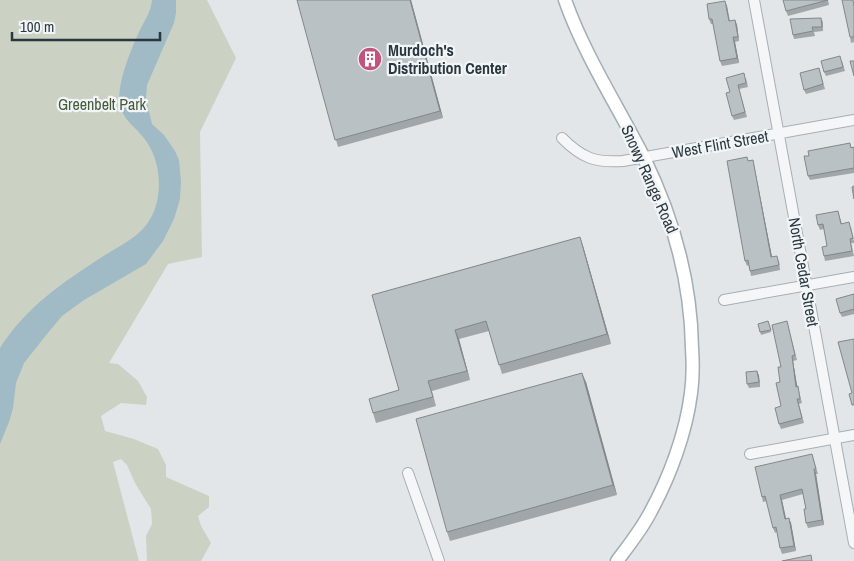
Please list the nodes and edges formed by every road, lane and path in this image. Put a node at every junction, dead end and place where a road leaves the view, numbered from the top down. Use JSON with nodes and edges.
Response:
{"nodes":[{"id":1,"x":565,"y":0,"type":"edge"},
{"id":2,"x":754,"y":0,"type":"edge"},
{"id":3,"x":854,"y":120,"type":"edge"},
{"id":4,"x":779,"y":134,"type":"junction"},
{"id":5,"x":562,"y":138,"type":"dead end"},
{"id":6,"x":643,"y":157,"type":"junction"},
{"id":7,"x":854,"y":277,"type":"edge"},
{"id":8,"x":807,"y":286,"type":"junction"},
{"id":9,"x":724,"y":300,"type":"dead end"},
{"id":10,"x":854,"y":435,"type":"edge"},
{"id":11,"x":835,"y":439,"type":"junction"},
{"id":12,"x":750,"y":454,"type":"dead end"},
{"id":13,"x":408,"y":473,"type":"dead end"},
{"id":14,"x":854,"y":544,"type":"edge"},
{"id":15,"x":439,"y":561,"type":"edge"},
{"id":16,"x":617,"y":561,"type":"edge"}],
"edges":[{"from":1,"to":6,"type":"main road","name":"Snowy Range Road"},
{"from":2,"to":4,"type":"street","name":"North Cedar Street"},
{"from":3,"to":4,"type":"street","name":"West Flint Street"},
{"from":4,"to":6,"type":"street","name":"West Flint Street"},
{"from":4,"to":8,"type":"street","name":"North Cedar Street"},
{"from":5,"to":6,"type":"street","name":"West Flint Street"},
{"from":6,"to":16,"type":"main road","name":"Snowy Range Road"},
{"from":7,"to":8,"type":"street"},
{"from":8,"to":9,"type":"street"},
{"from":8,"to":11,"type":"street","name":"North Cedar Street"},
{"from":10,"to":11,"type":"street"},
{"from":11,"to":12,"type":"street"},
{"from":11,"to":14,"type":"street","name":"North Cedar Street"},
{"from":13,"to":15,"type":"street"}]}
